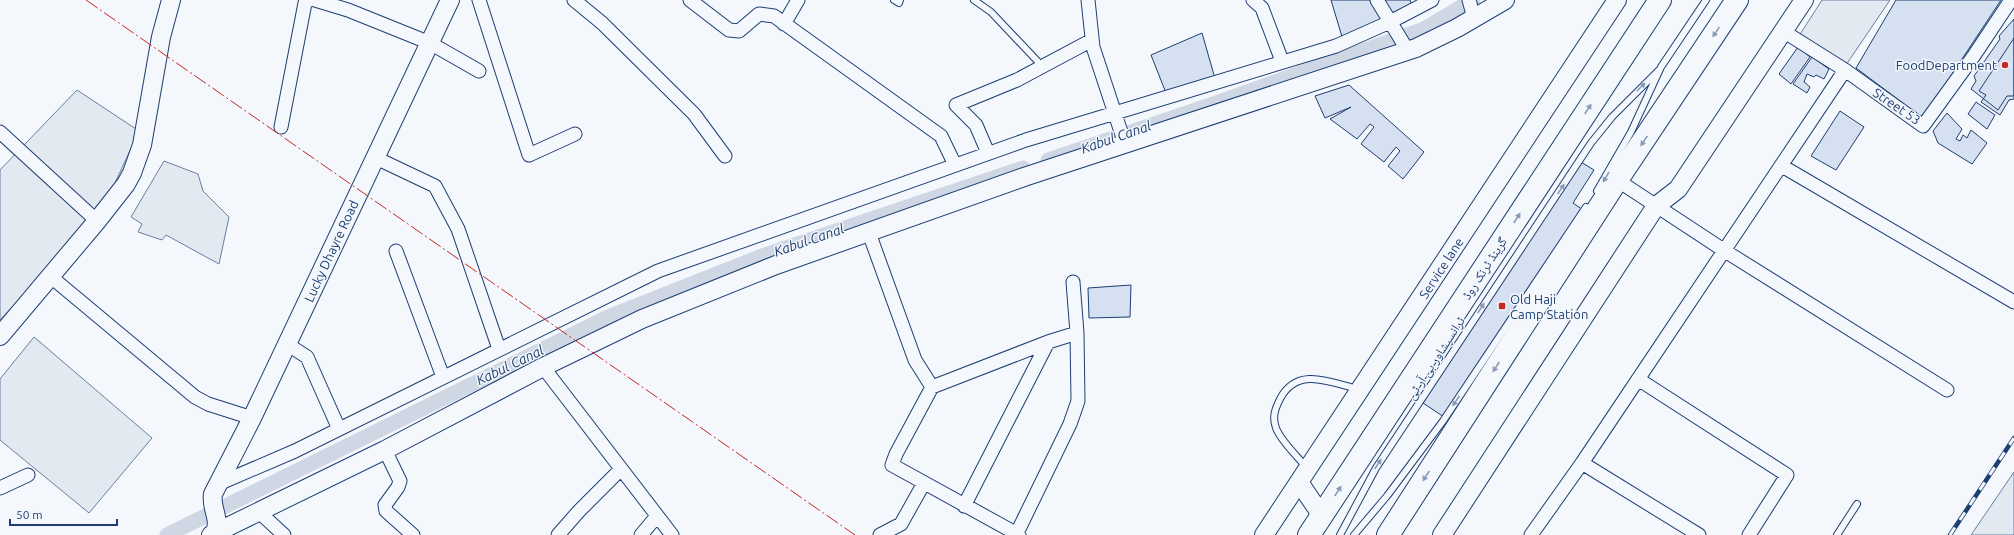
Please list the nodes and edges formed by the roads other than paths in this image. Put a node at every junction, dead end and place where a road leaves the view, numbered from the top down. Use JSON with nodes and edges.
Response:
{"nodes":[{"id":1,"x":171,"y":0,"type":"edge"},
{"id":2,"x":309,"y":0,"type":"edge"},
{"id":3,"x":315,"y":0,"type":"edge"},
{"id":4,"x":450,"y":0,"type":"edge"},
{"id":5,"x":478,"y":0,"type":"edge"},
{"id":6,"x":574,"y":0,"type":"edge"},
{"id":7,"x":690,"y":0,"type":"edge"},
{"id":8,"x":798,"y":0,"type":"edge"},
{"id":9,"x":894,"y":0,"type":"edge"},
{"id":10,"x":900,"y":0,"type":"edge"},
{"id":11,"x":974,"y":0,"type":"edge"},
{"id":12,"x":1088,"y":0,"type":"edge"},
{"id":13,"x":1253,"y":0,"type":"edge"},
{"id":14,"x":1377,"y":0,"type":"edge"},
{"id":15,"x":1432,"y":0,"type":"edge"},
{"id":16,"x":1505,"y":0,"type":"edge"},
{"id":17,"x":1617,"y":0,"type":"edge"},
{"id":18,"x":1660,"y":0,"type":"edge"},
{"id":19,"x":1706,"y":0,"type":"edge"},
{"id":20,"x":1737,"y":0,"type":"edge"},
{"id":21,"x":1804,"y":0,"type":"edge"},
{"id":22,"x":2011,"y":0,"type":"edge"},
{"id":23,"x":1472,"y":10,"type":"edge"},
{"id":24,"x":784,"y":24,"type":"junction"},
{"id":25,"x":1392,"y":24,"type":"junction"},
{"id":26,"x":1783,"y":31,"type":"junction"},
{"id":27,"x":1092,"y":40,"type":"junction"},
{"id":28,"x":430,"y":43,"type":"junction"},
{"id":29,"x":1407,"y":49,"type":"junction"},
{"id":30,"x":1282,"y":61,"type":"junction"},
{"id":31,"x":1043,"y":67,"type":"junction"},
{"id":32,"x":1661,"y":67,"type":"junction"},
{"id":33,"x":1845,"y":70,"type":"junction"},
{"id":34,"x":479,"y":71,"type":"dead end"},
{"id":35,"x":1115,"y":114,"type":"junction"},
{"id":36,"x":281,"y":127,"type":"dead end"},
{"id":37,"x":0,"y":132,"type":"edge"},
{"id":38,"x":575,"y":134,"type":"dead end"},
{"id":39,"x":1124,"y":144,"type":"junction"},
{"id":40,"x":988,"y":153,"type":"junction"},
{"id":41,"x":725,"y":156,"type":"dead end"},
{"id":42,"x":376,"y":158,"type":"junction"},
{"id":43,"x":955,"y":165,"type":"junction"},
{"id":44,"x":1782,"y":166,"type":"junction"},
{"id":45,"x":1617,"y":180,"type":"junction"},
{"id":46,"x":1656,"y":206,"type":"junction"},
{"id":47,"x":97,"y":221,"type":"junction"},
{"id":48,"x":869,"y":233,"type":"junction"},
{"id":49,"x":396,"y":251,"type":"dead end"},
{"id":50,"x":1725,"y":251,"type":"junction"},
{"id":51,"x":50,"y":276,"type":"junction"},
{"id":52,"x":1073,"y":282,"type":"dead end"},
{"id":53,"x":2014,"y":302,"type":"edge"},
{"id":54,"x":1077,"y":333,"type":"junction"},
{"id":55,"x":0,"y":336,"type":"edge"},
{"id":56,"x":1048,"y":342,"type":"junction"},
{"id":57,"x":287,"y":344,"type":"junction"},
{"id":58,"x":500,"y":349,"type":"junction"},
{"id":59,"x":544,"y":367,"type":"junction"},
{"id":60,"x":443,"y":377,"type":"junction"},
{"id":61,"x":1638,"y":379,"type":"junction"},
{"id":62,"x":932,"y":387,"type":"junction"},
{"id":63,"x":1360,"y":390,"type":"junction"},
{"id":64,"x":1947,"y":390,"type":"dead end"},
{"id":65,"x":252,"y":418,"type":"junction"},
{"id":66,"x":339,"y":429,"type":"junction"},
{"id":67,"x":385,"y":450,"type":"junction"},
{"id":68,"x":1582,"y":463,"type":"junction"},
{"id":69,"x":621,"y":470,"type":"junction"},
{"id":70,"x":28,"y":475,"type":"dead end"},
{"id":71,"x":1303,"y":476,"type":"junction"},
{"id":72,"x":924,"y":483,"type":"junction"},
{"id":73,"x":218,"y":484,"type":"junction"},
{"id":74,"x":0,"y":488,"type":"edge"},
{"id":75,"x":1857,"y":504,"type":"dead end"},
{"id":76,"x":964,"y":506,"type":"junction"},
{"id":77,"x":258,"y":511,"type":"junction"},
{"id":78,"x":657,"y":516,"type":"junction"},
{"id":79,"x":1322,"y":516,"type":"junction"},
{"id":80,"x":214,"y":531,"type":"edge"},
{"id":81,"x":1017,"y":534,"type":"edge"},
{"id":82,"x":284,"y":535,"type":"edge"},
{"id":83,"x":413,"y":535,"type":"edge"},
{"id":84,"x":558,"y":535,"type":"edge"},
{"id":85,"x":641,"y":535,"type":"edge"},
{"id":86,"x":672,"y":535,"type":"edge"},
{"id":87,"x":880,"y":535,"type":"edge"},
{"id":88,"x":1264,"y":535,"type":"edge"},
{"id":89,"x":1309,"y":535,"type":"edge"},
{"id":90,"x":1340,"y":535,"type":"edge"},
{"id":91,"x":1354,"y":535,"type":"edge"},
{"id":92,"x":1388,"y":535,"type":"edge"},
{"id":93,"x":1442,"y":535,"type":"edge"},
{"id":94,"x":1531,"y":535,"type":"edge"},
{"id":95,"x":1699,"y":535,"type":"edge"},
{"id":96,"x":1749,"y":535,"type":"edge"},
{"id":97,"x":1837,"y":535,"type":"edge"}],
"edges":[{"from":1,"to":47,"type":"main road"},
{"from":2,"to":36,"type":"street"},
{"from":3,"to":28,"type":"street"},
{"from":4,"to":28,"type":"main road","name":"Lucky Dhayre Road"},
{"from":5,"to":38,"type":"street"},
{"from":6,"to":41,"type":"street"},
{"from":7,"to":24,"type":"street"},
{"from":8,"to":24,"type":"street"},
{"from":9,"to":10,"type":"lane"},
{"from":11,"to":31,"type":"lane"},
{"from":12,"to":27,"type":"street"},
{"from":13,"to":30,"type":"street"},
{"from":14,"to":25,"type":"street"},
{"from":15,"to":25,"type":"street"},
{"from":16,"to":23,"type":"main road"},
{"from":17,"to":63,"type":"main road","name":"Service lane"},
{"from":79,"to":18,"type":"highway","name":"گرینڈ ٹرنک روڈ","one_way":true},
{"from":19,"to":32,"type":"lane","name":"ٹرانسپشاور بی آر ٹی"},
{"from":20,"to":45,"type":"highway","one_way":true},
{"from":21,"to":26,"type":"main road"},
{"from":22,"to":33,"type":"street","name":"Street 53"},
{"from":23,"to":29,"type":"main road"},
{"from":24,"to":43,"type":"street"},
{"from":25,"to":29,"type":"street"},
{"from":25,"to":30,"type":"street"},
{"from":26,"to":33,"type":"street","name":"Street 53"},
{"from":26,"to":46,"type":"main road"},
{"from":27,"to":31,"type":"street"},
{"from":27,"to":35,"type":"street"},
{"from":28,"to":34,"type":"street"},
{"from":28,"to":42,"type":"main road","name":"Lucky Dhayre Road"},
{"from":29,"to":39,"type":"main road"},
{"from":30,"to":35,"type":"street"},
{"from":31,"to":40,"type":"street"},
{"from":90,"to":32,"type":"lane","name":"ٹرانسپشاور بی آر ٹی","one_way":true},
{"from":32,"to":91,"type":"lane","name":"ٹرانسپشاور بی آر ٹی","one_way":true},
{"from":33,"to":44,"type":"street"},
{"from":35,"to":39,"type":"street"},
{"from":35,"to":40,"type":"street"},
{"from":37,"to":47,"type":"street"},
{"from":39,"to":48,"type":"main road"},
{"from":40,"to":43,"type":"street"},
{"from":42,"to":57,"type":"main road","name":"Lucky Dhayre Road"},
{"from":42,"to":58,"type":"street"},
{"from":43,"to":58,"type":"street"},
{"from":44,"to":50,"type":"street"},
{"from":44,"to":53,"type":"street"},
{"from":45,"to":46,"type":"street"},
{"from":45,"to":92,"type":"highway","one_way":true},
{"from":46,"to":50,"type":"street"},
{"from":46,"to":93,"type":"main road"},
{"from":47,"to":51,"type":"main road"},
{"from":48,"to":59,"type":"main road"},
{"from":48,"to":62,"type":"street"},
{"from":49,"to":60,"type":"street"},
{"from":50,"to":61,"type":"street"},
{"from":50,"to":64,"type":"street"},
{"from":51,"to":55,"type":"main road"},
{"from":51,"to":65,"type":"street"},
{"from":52,"to":54,"type":"street"},
{"from":54,"to":56,"type":"street"},
{"from":54,"to":81,"type":"street"},
{"from":56,"to":62,"type":"street"},
{"from":56,"to":76,"type":"street"},
{"from":57,"to":65,"type":"main road","name":"Lucky Dhayre Road"},
{"from":57,"to":66,"type":"street"},
{"from":58,"to":60,"type":"street"},
{"from":59,"to":67,"type":"main road"},
{"from":59,"to":69,"type":"street"},
{"from":60,"to":66,"type":"street"},
{"from":61,"to":68,"type":"street"},
{"from":61,"to":96,"type":"street"},
{"from":62,"to":72,"type":"street"},
{"from":63,"to":71,"type":"main road","name":"Service lane"},
{"from":63,"to":71,"type":"lane"},
{"from":65,"to":73,"type":"main road","name":"Lucky Dhayre Road"},
{"from":66,"to":73,"type":"street"},
{"from":67,"to":77,"type":"main road"},
{"from":67,"to":83,"type":"street"},
{"from":68,"to":94,"type":"street"},
{"from":68,"to":95,"type":"street"},
{"from":69,"to":78,"type":"street"},
{"from":69,"to":84,"type":"street"},
{"from":70,"to":74,"type":"street"},
{"from":71,"to":79,"type":"main road"},
{"from":71,"to":88,"type":"main road","name":"Service lane"},
{"from":72,"to":76,"type":"street"},
{"from":72,"to":87,"type":"street"},
{"from":73,"to":80,"type":"main road","name":"Lucky Dhayre Road"},
{"from":75,"to":97,"type":"lane"},
{"from":76,"to":81,"type":"street"},
{"from":77,"to":80,"type":"main road"},
{"from":77,"to":82,"type":"street"},
{"from":78,"to":85,"type":"street"},
{"from":78,"to":86,"type":"street"},
{"from":79,"to":89,"type":"highway","name":"گرینڈ ٹرنک روڈ"}]}
